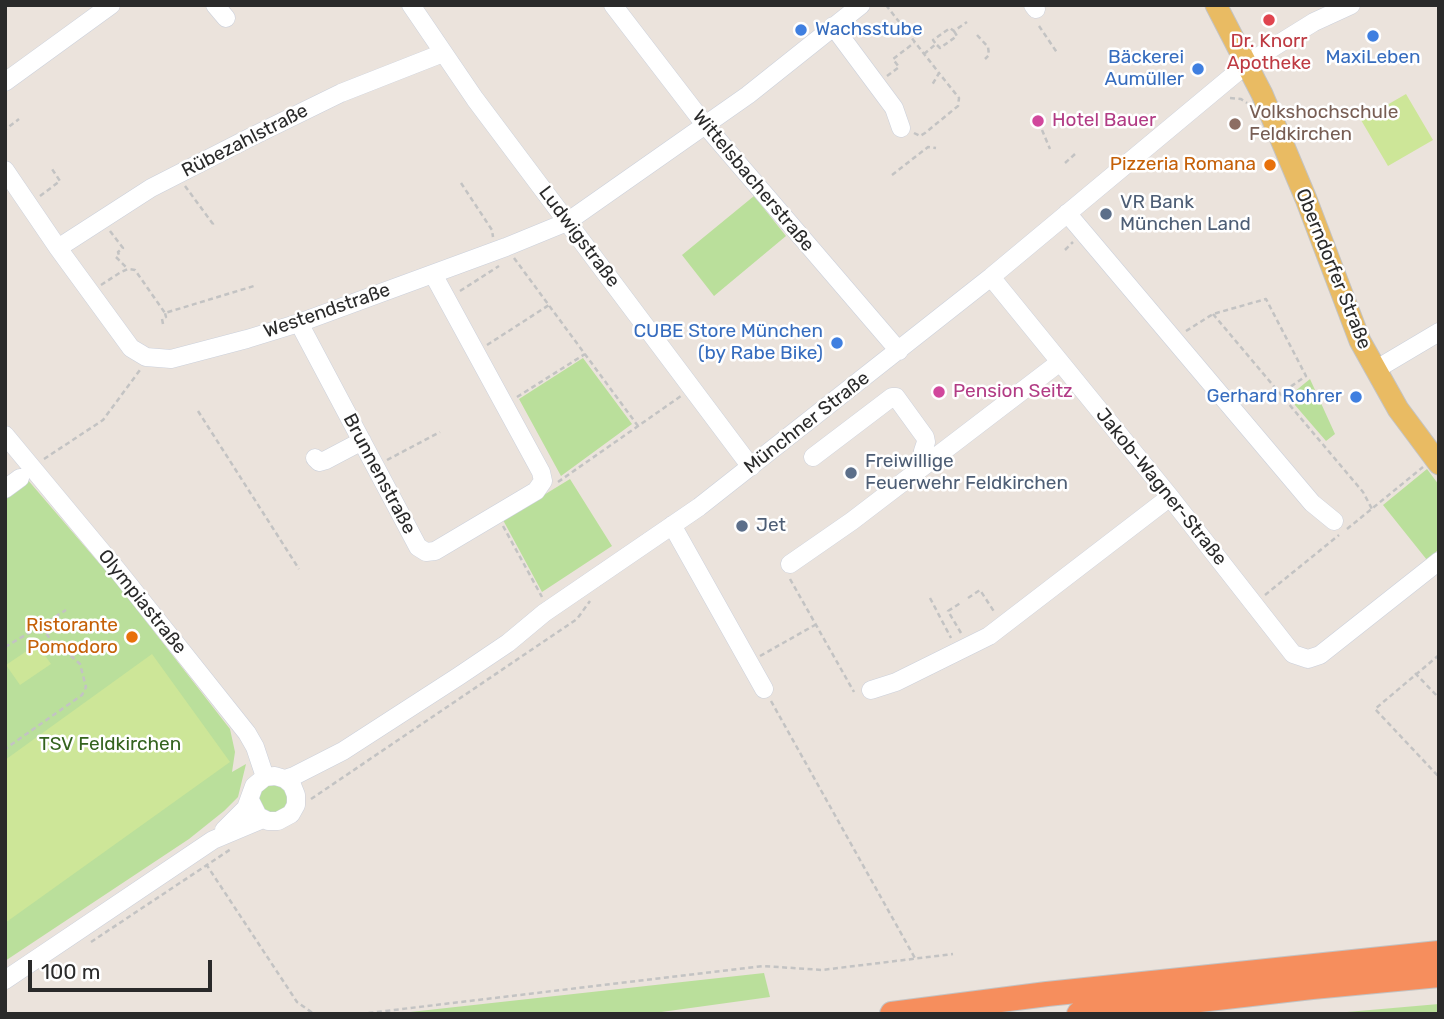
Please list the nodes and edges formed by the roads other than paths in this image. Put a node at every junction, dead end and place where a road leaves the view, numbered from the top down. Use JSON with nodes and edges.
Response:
{"nodes":[{"id":1,"x":111,"y":5,"type":"edge"},
{"id":2,"x":411,"y":5,"type":"edge"},
{"id":3,"x":614,"y":5,"type":"edge"},
{"id":4,"x":861,"y":5,"type":"edge"},
{"id":5,"x":1216,"y":5,"type":"edge"},
{"id":6,"x":1351,"y":5,"type":"edge"},
{"id":7,"x":833,"y":26,"type":"junction"},
{"id":8,"x":443,"y":53,"type":"junction"},
{"id":9,"x":1248,"y":63,"type":"junction"},
{"id":10,"x":5,"y":82,"type":"edge"},
{"id":11,"x":706,"y":126,"type":"junction"},
{"id":12,"x":901,"y":128,"type":"road end"},
{"id":13,"x":5,"y":170,"type":"edge"},
{"id":14,"x":1067,"y":213,"type":"junction"},
{"id":15,"x":567,"y":222,"type":"junction"},
{"id":16,"x":58,"y":248,"type":"junction"},
{"id":17,"x":433,"y":274,"type":"junction"},
{"id":18,"x":991,"y":277,"type":"junction"},
{"id":19,"x":299,"y":323,"type":"junction"},
{"id":20,"x":1439,"y":332,"type":"edge"},
{"id":21,"x":899,"y":351,"type":"junction"},
{"id":22,"x":1060,"y":362,"type":"junction"},
{"id":23,"x":1375,"y":370,"type":"junction"},
{"id":24,"x":823,"y":410,"type":"junction"},
{"id":25,"x":5,"y":435,"type":"edge"},
{"id":26,"x":842,"y":435,"type":"junction"},
{"id":27,"x":362,"y":441,"type":"junction"},
{"id":28,"x":923,"y":451,"type":"dead end"},
{"id":29,"x":813,"y":457,"type":"dead end"},
{"id":30,"x":315,"y":458,"type":"dead end"},
{"id":31,"x":1439,"y":464,"type":"edge"},
{"id":32,"x":751,"y":467,"type":"junction"},
{"id":33,"x":19,"y":478,"type":"edge"},
{"id":34,"x":1170,"y":497,"type":"junction"},
{"id":35,"x":1334,"y":521,"type":"dead end"},
{"id":36,"x":672,"y":525,"type":"junction"},
{"id":37,"x":1439,"y":561,"type":"edge"},
{"id":38,"x":787,"y":567,"type":"road end"},
{"id":39,"x":764,"y":689,"type":"road end"},
{"id":40,"x":862,"y":691,"type":"road end"},
{"id":41,"x":343,"y":751,"type":"junction"},
{"id":42,"x":265,"y":777,"type":"junction"},
{"id":43,"x":285,"y":779,"type":"junction"},
{"id":44,"x":296,"y":794,"type":"junction"},
{"id":45,"x":250,"y":800,"type":"junction"},
{"id":46,"x":263,"y":819,"type":"junction"},
{"id":47,"x":213,"y":841,"type":"junction"},
{"id":48,"x":1439,"y":953,"type":"edge"},
{"id":49,"x":1439,"y":975,"type":"edge"},
{"id":50,"x":5,"y":980,"type":"edge"},
{"id":51,"x":892,"y":1014,"type":"edge"},
{"id":52,"x":1079,"y":1014,"type":"edge"}],
"edges":[{"from":1,"to":10,"type":"street"},
{"from":2,"to":8,"type":"street","name":"Ludwigstraße"},
{"from":3,"to":11,"type":"street","name":"Wittelsbacherstraße"},
{"from":4,"to":7,"type":"street","name":"Westendstraße"},
{"from":5,"to":9,"type":"main road","name":"Oberndorfer Straße"},
{"from":6,"to":9,"type":"street","name":"Münchner Straße"},
{"from":7,"to":11,"type":"street","name":"Westendstraße"},
{"from":7,"to":12,"type":"street"},
{"from":8,"to":15,"type":"street","name":"Ludwigstraße"},
{"from":8,"to":16,"type":"street","name":"Rübezahlstraße"},
{"from":9,"to":14,"type":"street","name":"Münchner Straße"},
{"from":9,"to":23,"type":"main road","name":"Oberndorfer Straße"},
{"from":11,"to":15,"type":"street","name":"Westendstraße"},
{"from":11,"to":21,"type":"street","name":"Wittelsbacherstraße"},
{"from":13,"to":16,"type":"street"},
{"from":14,"to":18,"type":"street","name":"Münchner Straße"},
{"from":14,"to":35,"type":"street"},
{"from":15,"to":17,"type":"street","name":"Westendstraße"},
{"from":15,"to":32,"type":"street","name":"Ludwigstraße"},
{"from":16,"to":19,"type":"street","name":"Westendstraße"},
{"from":17,"to":19,"type":"street","name":"Westendstraße"},
{"from":17,"to":27,"type":"street","name":"Brunnenstraße"},
{"from":18,"to":21,"type":"street","name":"Münchner Straße"},
{"from":18,"to":22,"type":"street","name":"Jakob-Wagner-Straße"},
{"from":19,"to":27,"type":"street","name":"Brunnenstraße"},
{"from":20,"to":23,"type":"street"},
{"from":21,"to":24,"type":"street","name":"Münchner Straße"},
{"from":22,"to":34,"type":"street","name":"Jakob-Wagner-Straße"},
{"from":22,"to":38,"type":"street"},
{"from":23,"to":31,"type":"main road","name":"Oberndorfer Straße"},
{"from":24,"to":26,"type":"street"},
{"from":24,"to":32,"type":"street","name":"Münchner Straße"},
{"from":25,"to":33,"type":"street","name":"Olympiastraße"},
{"from":26,"to":28,"type":"street"},
{"from":26,"to":29,"type":"street"},
{"from":27,"to":30,"type":"street"},
{"from":32,"to":36,"type":"street","name":"Münchner Straße"},
{"from":33,"to":42,"type":"street","name":"Olympiastraße"},
{"from":34,"to":37,"type":"street","name":"Jakob-Wagner-Straße"},
{"from":34,"to":40,"type":"street"},
{"from":36,"to":39,"type":"street"},
{"from":36,"to":41,"type":"street","name":"Münchner Straße"},
{"from":41,"to":43,"type":"street","name":"Münchner Straße"},
{"from":41,"to":44,"type":"street","name":"Münchner Straße"},
{"from":42,"to":43,"type":"street"},
{"from":42,"to":45,"type":"street","name":"Münchner Straße"},
{"from":43,"to":44,"type":"street"},
{"from":44,"to":46,"type":"street","name":"Münchner Straße"},
{"from":45,"to":46,"type":"street"},
{"from":45,"to":47,"type":"street","name":"Münchner Straße"},
{"from":46,"to":47,"type":"street","name":"Münchner Straße"},
{"from":47,"to":50,"type":"street","name":"Münchner Straße"},
{"from":48,"to":51,"type":"highway"},
{"from":49,"to":52,"type":"highway"}]}
